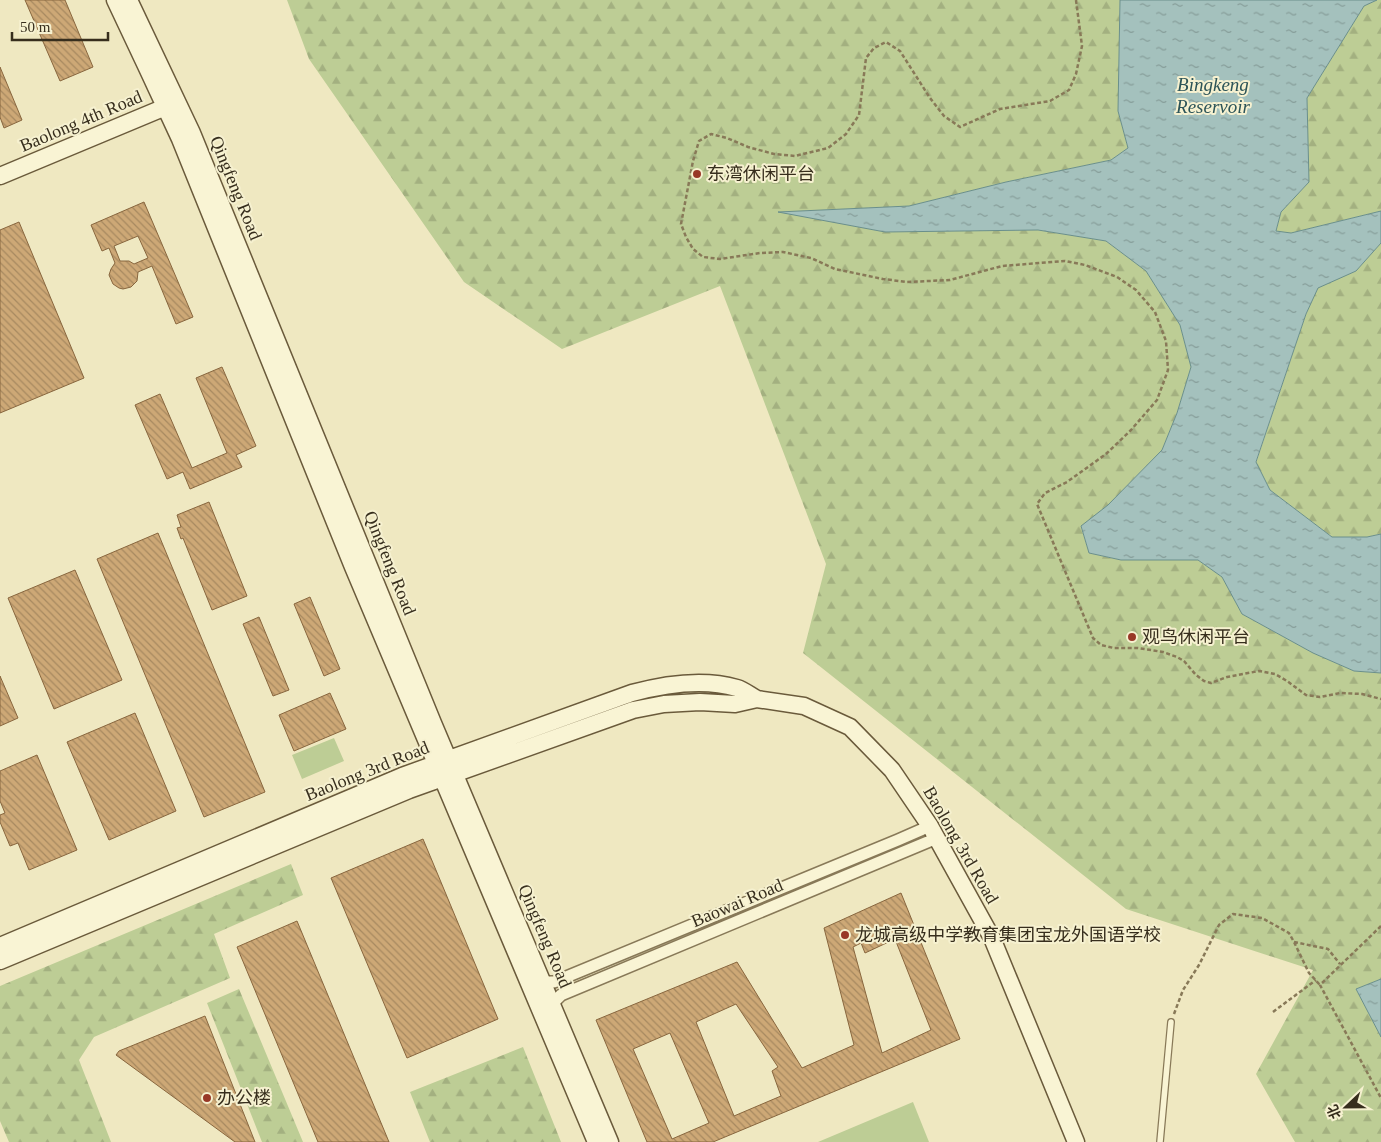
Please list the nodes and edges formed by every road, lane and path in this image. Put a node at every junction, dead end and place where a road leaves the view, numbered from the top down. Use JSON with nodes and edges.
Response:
{"nodes":[{"id":1,"x":114,"y":0,"type":"edge"},
{"id":2,"x":129,"y":0,"type":"edge"},
{"id":3,"x":1076,"y":0,"type":"edge"},
{"id":4,"x":171,"y":104,"type":"junction"},
{"id":5,"x":0,"y":176,"type":"edge"},
{"id":6,"x":1381,"y":700,"type":"edge"},
{"id":7,"x":445,"y":769,"type":"junction"},
{"id":8,"x":933,"y":832,"type":"junction"},
{"id":9,"x":1381,"y":926,"type":"edge"},
{"id":10,"x":1294,"y":942,"type":"junction"},
{"id":11,"x":0,"y":946,"type":"edge"},
{"id":12,"x":0,"y":961,"type":"edge"},
{"id":13,"x":1340,"y":964,"type":"junction"},
{"id":14,"x":1316,"y":980,"type":"junction"},
{"id":15,"x":543,"y":982,"type":"junction"},
{"id":16,"x":1320,"y":985,"type":"junction"},
{"id":17,"x":552,"y":1004,"type":"junction"},
{"id":18,"x":1273,"y":1012,"type":"dead end"},
{"id":19,"x":1171,"y":1022,"type":"joint"},
{"id":20,"x":1381,"y":1098,"type":"edge"},
{"id":21,"x":596,"y":1142,"type":"edge"},
{"id":22,"x":610,"y":1142,"type":"edge"},
{"id":23,"x":1076,"y":1142,"type":"edge"},
{"id":24,"x":1160,"y":1142,"type":"edge"}],
"edges":[{"from":1,"to":4,"type":"street","name":"Qingfeng Road"},
{"from":2,"to":4,"type":"street","name":"Qingfeng Road"},
{"from":3,"to":6,"type":"path"},
{"from":4,"to":5,"type":"street","name":"Baolong 4th Road"},
{"from":4,"to":7,"type":"street","name":"Qingfeng Road"},
{"from":7,"to":8,"type":"street","name":"Baolong 3rd Road"},
{"from":7,"to":11,"type":"street","name":"Baolong 3rd Road"},
{"from":7,"to":12,"type":"street","name":"Baolong 3rd Road"},
{"from":7,"to":15,"type":"street","name":"Qingfeng Road"},
{"from":7,"to":21,"type":"street","name":"Qingfeng Road"},
{"from":8,"to":15,"type":"street","name":"Baowai Road"},
{"from":8,"to":17,"type":"street","name":"Baowai Road"},
{"from":8,"to":23,"type":"street","name":"Baolong 3rd Road"},
{"from":9,"to":13,"type":"path"},
{"from":10,"to":13,"type":"path"},
{"from":10,"to":14,"type":"path"},
{"from":10,"to":19,"type":"path"},
{"from":13,"to":16,"type":"path"},
{"from":14,"to":16,"type":"path"},
{"from":14,"to":18,"type":"path"},
{"from":15,"to":17,"type":"street","name":"Qingfeng Road"},
{"from":16,"to":20,"type":"path"},
{"from":17,"to":22,"type":"street","name":"Qingfeng Road"},
{"from":19,"to":24,"type":"lane"}]}
